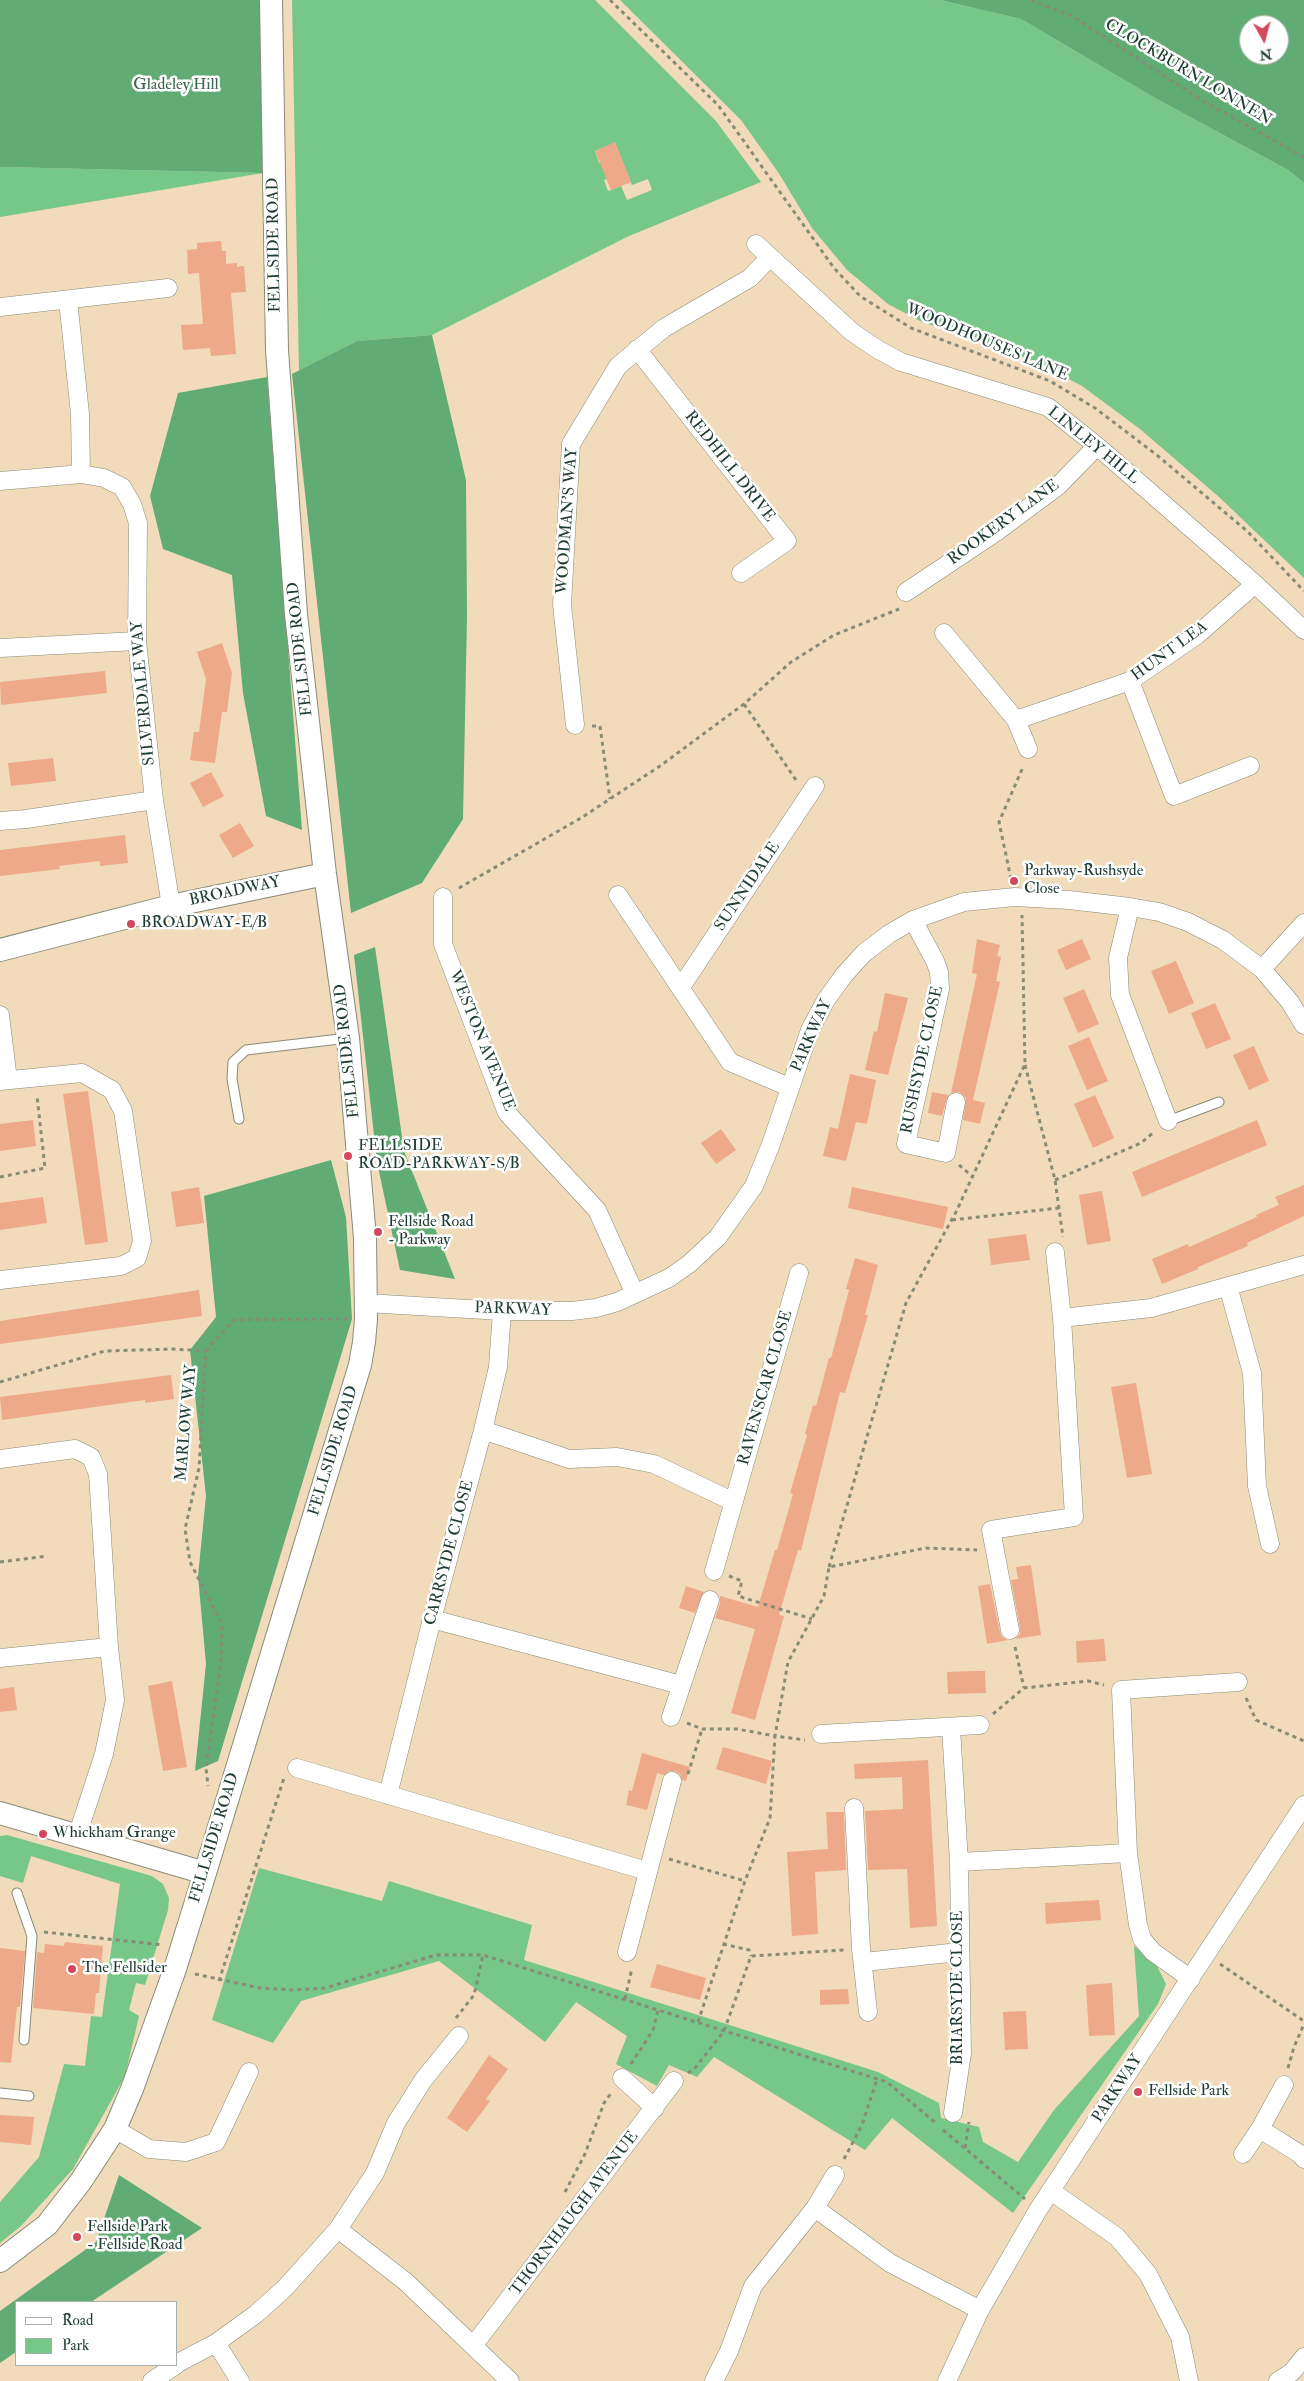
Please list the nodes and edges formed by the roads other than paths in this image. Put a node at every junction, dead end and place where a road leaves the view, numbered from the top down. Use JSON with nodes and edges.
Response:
{"nodes":[{"id":1,"x":271,"y":0,"type":"edge"},
{"id":2,"x":756,"y":244,"type":"dead end"},
{"id":3,"x":769,"y":258,"type":"junction"},
{"id":4,"x":168,"y":288,"type":"dead end"},
{"id":5,"x":68,"y":300,"type":"junction"},
{"id":6,"x":0,"y":307,"type":"edge"},
{"id":7,"x":637,"y":349,"type":"junction"},
{"id":8,"x":1097,"y":446,"type":"junction"},
{"id":9,"x":81,"y":474,"type":"junction"},
{"id":10,"x":0,"y":481,"type":"edge"},
{"id":11,"x":741,"y":572,"type":"dead end"},
{"id":12,"x":1255,"y":584,"type":"junction"},
{"id":13,"x":906,"y":592,"type":"road end"},
{"id":14,"x":1304,"y":630,"type":"edge"},
{"id":15,"x":944,"y":633,"type":"dead end"},
{"id":16,"x":136,"y":641,"type":"junction"},
{"id":17,"x":0,"y":648,"type":"edge"},
{"id":18,"x":1130,"y":681,"type":"junction"},
{"id":19,"x":1016,"y":720,"type":"junction"},
{"id":20,"x":575,"y":725,"type":"road end"},
{"id":21,"x":1028,"y":749,"type":"road end"},
{"id":22,"x":1250,"y":766,"type":"dead end"},
{"id":23,"x":812,"y":792,"type":"road end"},
{"id":24,"x":154,"y":800,"type":"junction"},
{"id":25,"x":0,"y":821,"type":"edge"},
{"id":26,"x":325,"y":874,"type":"junction"},
{"id":27,"x":618,"y":895,"type":"dead end"},
{"id":28,"x":443,"y":897,"type":"road end"},
{"id":29,"x":171,"y":906,"type":"junction"},
{"id":30,"x":1130,"y":906,"type":"junction"},
{"id":31,"x":913,"y":920,"type":"junction"},
{"id":32,"x":1304,"y":923,"type":"edge"},
{"id":33,"x":0,"y":950,"type":"edge"},
{"id":34,"x":1262,"y":969,"type":"junction"},
{"id":35,"x":681,"y":987,"type":"junction"},
{"id":36,"x":0,"y":1015,"type":"edge"},
{"id":37,"x":1304,"y":1024,"type":"edge"},
{"id":38,"x":348,"y":1038,"type":"junction"},
{"id":39,"x":4,"y":1080,"type":"edge"},
{"id":40,"x":790,"y":1087,"type":"junction"},
{"id":41,"x":956,"y":1102,"type":"dead end"},
{"id":42,"x":1219,"y":1102,"type":"dead end"},
{"id":43,"x":240,"y":1119,"type":"dead end"},
{"id":44,"x":1168,"y":1121,"type":"joint"},
{"id":45,"x":1055,"y":1252,"type":"road end"},
{"id":46,"x":1304,"y":1265,"type":"edge"},
{"id":47,"x":799,"y":1274,"type":"dead end"},
{"id":48,"x":0,"y":1280,"type":"edge"},
{"id":49,"x":1228,"y":1286,"type":"junction"},
{"id":50,"x":635,"y":1294,"type":"junction"},
{"id":51,"x":366,"y":1311,"type":"junction"},
{"id":52,"x":502,"y":1311,"type":"junction"},
{"id":53,"x":1062,"y":1318,"type":"junction"},
{"id":54,"x":483,"y":1430,"type":"junction"},
{"id":55,"x":0,"y":1459,"type":"edge"},
{"id":56,"x":734,"y":1502,"type":"junction"},
{"id":57,"x":1270,"y":1544,"type":"dead end"},
{"id":58,"x":714,"y":1571,"type":"road end"},
{"id":59,"x":710,"y":1600,"type":"dead end"},
{"id":60,"x":432,"y":1619,"type":"junction"},
{"id":61,"x":1010,"y":1630,"type":"road end"},
{"id":62,"x":109,"y":1647,"type":"junction"},
{"id":63,"x":0,"y":1658,"type":"edge"},
{"id":64,"x":1238,"y":1682,"type":"road end"},
{"id":65,"x":681,"y":1685,"type":"junction"},
{"id":66,"x":671,"y":1717,"type":"road end"},
{"id":67,"x":980,"y":1725,"type":"road end"},
{"id":68,"x":951,"y":1727,"type":"junction"},
{"id":69,"x":821,"y":1734,"type":"road end"},
{"id":70,"x":297,"y":1768,"type":"road end"},
{"id":71,"x":672,"y":1782,"type":"road end"},
{"id":72,"x":388,"y":1794,"type":"junction"},
{"id":73,"x":1304,"y":1805,"type":"edge"},
{"id":74,"x":854,"y":1808,"type":"dead end"},
{"id":75,"x":0,"y":1813,"type":"edge"},
{"id":76,"x":77,"y":1836,"type":"junction"},
{"id":77,"x":1128,"y":1853,"type":"junction"},
{"id":78,"x":649,"y":1862,"type":"junction"},
{"id":79,"x":959,"y":1862,"type":"junction"},
{"id":80,"x":205,"y":1874,"type":"junction"},
{"id":81,"x":17,"y":1892,"type":"dead end"},
{"id":82,"x":627,"y":1952,"type":"road end"},
{"id":83,"x":960,"y":1952,"type":"junction"},
{"id":84,"x":862,"y":1956,"type":"junction"},
{"id":85,"x":1190,"y":1979,"type":"junction"},
{"id":86,"x":868,"y":2012,"type":"dead end"},
{"id":87,"x":460,"y":2036,"type":"road end"},
{"id":88,"x":24,"y":2040,"type":"dead end"},
{"id":89,"x":249,"y":2072,"type":"dead end"},
{"id":90,"x":622,"y":2078,"type":"road end"},
{"id":91,"x":674,"y":2081,"type":"road end"},
{"id":92,"x":1284,"y":2085,"type":"road end"},
{"id":93,"x":0,"y":2093,"type":"edge"},
{"id":94,"x":29,"y":2096,"type":"dead end"},
{"id":95,"x":656,"y":2108,"type":"junction"},
{"id":96,"x":953,"y":2113,"type":"dead end"},
{"id":97,"x":115,"y":2129,"type":"junction"},
{"id":98,"x":1260,"y":2129,"type":"junction"},
{"id":99,"x":1243,"y":2154,"type":"dead end"},
{"id":100,"x":1304,"y":2159,"type":"edge"},
{"id":101,"x":836,"y":2175,"type":"road end"},
{"id":102,"x":1050,"y":2191,"type":"junction"},
{"id":103,"x":815,"y":2208,"type":"junction"},
{"id":104,"x":338,"y":2229,"type":"junction"},
{"id":105,"x":0,"y":2262,"type":"edge"},
{"id":106,"x":980,"y":2310,"type":"junction"},
{"id":107,"x":216,"y":2343,"type":"junction"},
{"id":108,"x":473,"y":2346,"type":"junction"},
{"id":109,"x":1304,"y":2358,"type":"edge"},
{"id":110,"x":178,"y":2364,"type":"edge"},
{"id":111,"x":174,"y":2366,"type":"edge"},
{"id":112,"x":152,"y":2381,"type":"edge"},
{"id":113,"x":240,"y":2381,"type":"edge"},
{"id":114,"x":510,"y":2381,"type":"edge"},
{"id":115,"x":714,"y":2381,"type":"edge"},
{"id":116,"x":947,"y":2381,"type":"edge"},
{"id":117,"x":1189,"y":2381,"type":"edge"},
{"id":118,"x":1278,"y":2381,"type":"edge"}],
"edges":[{"from":1,"to":26,"type":"street","name":"FELLSIDE ROAD"},
{"from":2,"to":3,"type":"street","name":"LINLEY HILL"},
{"from":3,"to":7,"type":"street","name":"WOODMAN'S WAY"},
{"from":3,"to":8,"type":"street","name":"LINLEY HILL"},
{"from":4,"to":5,"type":"street"},
{"from":5,"to":6,"type":"street"},
{"from":5,"to":9,"type":"street"},
{"from":7,"to":11,"type":"street","name":"REDHILL DRIVE"},
{"from":7,"to":20,"type":"street","name":"WOODMAN'S WAY"},
{"from":8,"to":12,"type":"street","name":"LINLEY HILL"},
{"from":8,"to":13,"type":"street","name":"ROOKERY LANE"},
{"from":9,"to":10,"type":"street","name":"SILVERDALE WAY"},
{"from":9,"to":16,"type":"street","name":"SILVERDALE WAY"},
{"from":12,"to":14,"type":"street","name":"LINLEY HILL"},
{"from":12,"to":18,"type":"street","name":"HUNT LEA"},
{"from":15,"to":19,"type":"street"},
{"from":16,"to":17,"type":"street"},
{"from":16,"to":24,"type":"street","name":"SILVERDALE WAY"},
{"from":18,"to":19,"type":"street","name":"HUNT LEA"},
{"from":18,"to":22,"type":"street"},
{"from":19,"to":21,"type":"street"},
{"from":23,"to":35,"type":"street","name":"SUNNIDALE"},
{"from":24,"to":25,"type":"street"},
{"from":24,"to":29,"type":"street","name":"SILVERDALE WAY"},
{"from":26,"to":29,"type":"street","name":"BROADWAY"},
{"from":26,"to":38,"type":"street","name":"FELLSIDE ROAD"},
{"from":27,"to":35,"type":"street"},
{"from":28,"to":50,"type":"street","name":"WESTON AVENUE"},
{"from":29,"to":33,"type":"street","name":"BROADWAY"},
{"from":30,"to":31,"type":"street","name":"PARKWAY"},
{"from":30,"to":34,"type":"street","name":"PARKWAY"},
{"from":30,"to":44,"type":"street"},
{"from":31,"to":40,"type":"street","name":"PARKWAY"},
{"from":31,"to":41,"type":"street","name":"RUSHSYDE CLOSE"},
{"from":32,"to":34,"type":"street"},
{"from":34,"to":37,"type":"street","name":"PARKWAY"},
{"from":35,"to":40,"type":"street"},
{"from":36,"to":39,"type":"street"},
{"from":38,"to":43,"type":"lane"},
{"from":38,"to":51,"type":"street","name":"FELLSIDE ROAD"},
{"from":39,"to":48,"type":"street"},
{"from":40,"to":50,"type":"street","name":"PARKWAY"},
{"from":42,"to":44,"type":"lane"},
{"from":45,"to":53,"type":"street"},
{"from":46,"to":49,"type":"street"},
{"from":47,"to":56,"type":"street","name":"RAVENSCAR CLOSE"},
{"from":49,"to":53,"type":"street"},
{"from":49,"to":57,"type":"street"},
{"from":50,"to":52,"type":"street","name":"PARKWAY"},
{"from":51,"to":52,"type":"street","name":"PARKWAY"},
{"from":51,"to":80,"type":"street","name":"FELLSIDE ROAD"},
{"from":52,"to":54,"type":"street","name":"CARRSYDE CLOSE"},
{"from":53,"to":61,"type":"street"},
{"from":54,"to":56,"type":"street"},
{"from":54,"to":60,"type":"street","name":"CARRSYDE CLOSE"},
{"from":55,"to":62,"type":"street"},
{"from":56,"to":58,"type":"street","name":"RAVENSCAR CLOSE"},
{"from":59,"to":65,"type":"street"},
{"from":60,"to":65,"type":"street"},
{"from":60,"to":72,"type":"street","name":"CARRSYDE CLOSE"},
{"from":62,"to":63,"type":"street"},
{"from":62,"to":76,"type":"street"},
{"from":64,"to":77,"type":"street"},
{"from":65,"to":66,"type":"street"},
{"from":67,"to":68,"type":"street"},
{"from":68,"to":69,"type":"street"},
{"from":68,"to":79,"type":"street","name":"BRIARSYDE CLOSE"},
{"from":70,"to":72,"type":"street"},
{"from":71,"to":78,"type":"street"},
{"from":72,"to":78,"type":"street"},
{"from":73,"to":85,"type":"street","name":"PARKWAY"},
{"from":74,"to":84,"type":"street"},
{"from":75,"to":76,"type":"street"},
{"from":76,"to":80,"type":"street"},
{"from":77,"to":79,"type":"street"},
{"from":77,"to":85,"type":"street"},
{"from":78,"to":82,"type":"street"},
{"from":79,"to":83,"type":"street","name":"BRIARSYDE CLOSE"},
{"from":80,"to":97,"type":"street","name":"FELLSIDE ROAD"},
{"from":81,"to":88,"type":"lane"},
{"from":83,"to":84,"type":"street"},
{"from":83,"to":96,"type":"street","name":"BRIARSYDE CLOSE"},
{"from":84,"to":86,"type":"street"},
{"from":85,"to":102,"type":"street","name":"PARKWAY"},
{"from":87,"to":104,"type":"street"},
{"from":89,"to":97,"type":"street"},
{"from":90,"to":95,"type":"street"},
{"from":91,"to":95,"type":"street","name":"THORNHAUGH AVENUE"},
{"from":92,"to":98,"type":"street"},
{"from":93,"to":94,"type":"lane"},
{"from":95,"to":108,"type":"street","name":"THORNHAUGH AVENUE"},
{"from":97,"to":105,"type":"street","name":"FELLSIDE ROAD"},
{"from":98,"to":99,"type":"street"},
{"from":98,"to":100,"type":"street"},
{"from":101,"to":103,"type":"street"},
{"from":102,"to":106,"type":"street","name":"PARKWAY"},
{"from":102,"to":117,"type":"street"},
{"from":103,"to":106,"type":"street"},
{"from":103,"to":115,"type":"street"},
{"from":104,"to":107,"type":"street"},
{"from":104,"to":108,"type":"street"},
{"from":106,"to":116,"type":"street","name":"PARKWAY"},
{"from":107,"to":110,"type":"street"},
{"from":107,"to":113,"type":"street"},
{"from":108,"to":114,"type":"street"},
{"from":109,"to":118,"type":"street"},
{"from":111,"to":112,"type":"street"}]}
